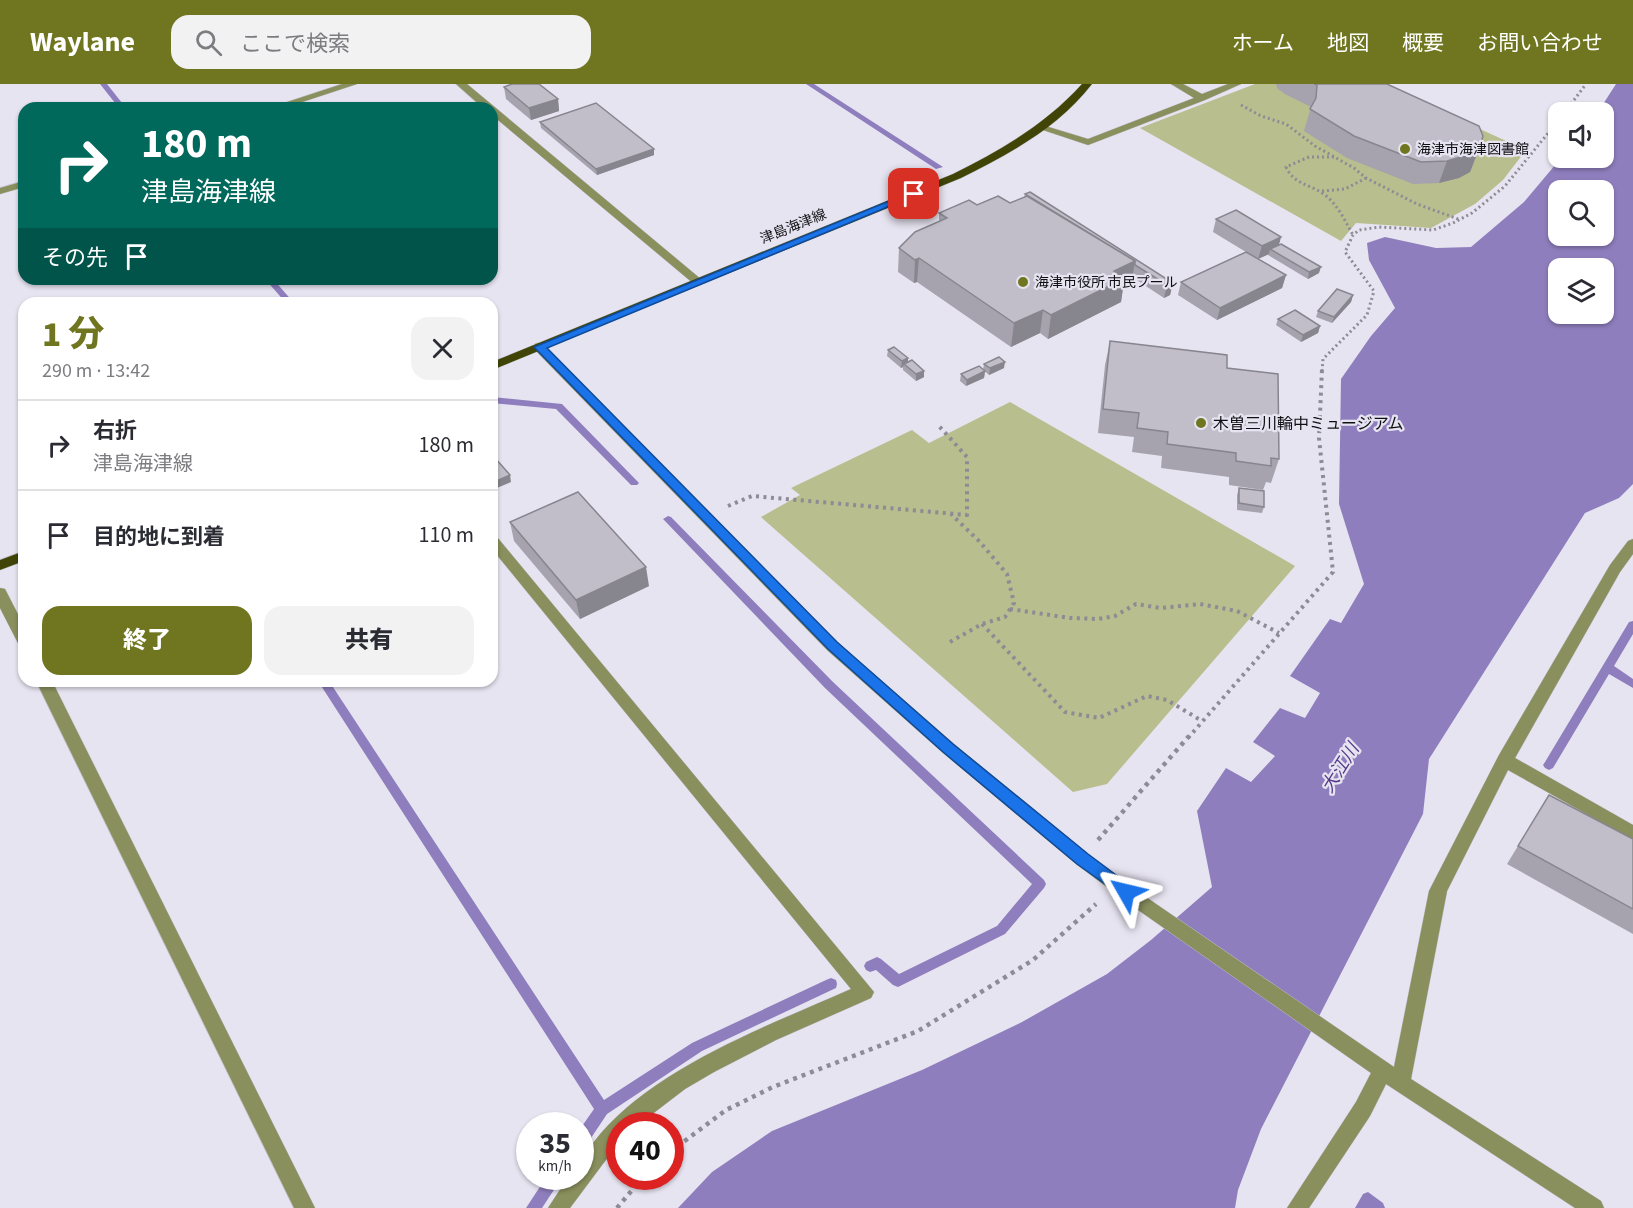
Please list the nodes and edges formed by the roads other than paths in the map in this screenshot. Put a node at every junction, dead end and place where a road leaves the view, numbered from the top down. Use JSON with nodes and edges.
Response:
{"nodes":[{"id":1,"x":352,"y":84,"type":"edge"},
{"id":2,"x":460,"y":84,"type":"edge"},
{"id":3,"x":1087,"y":84,"type":"edge"},
{"id":4,"x":1176,"y":84,"type":"edge"},
{"id":5,"x":1236,"y":84,"type":"edge"},
{"id":6,"x":1202,"y":98,"type":"junction"},
{"id":7,"x":293,"y":102,"type":"edge"},
{"id":8,"x":482,"y":102,"type":"edge"},
{"id":9,"x":498,"y":115,"type":"edge"},
{"id":10,"x":1042,"y":129,"type":"junction"},
{"id":11,"x":18,"y":186,"type":"edge"},
{"id":12,"x":0,"y":191,"type":"edge"},
{"id":13,"x":698,"y":282,"type":"junction"},
{"id":14,"x":539,"y":347,"type":"junction"},
{"id":15,"x":498,"y":364,"type":"edge"},
{"id":16,"x":1633,"y":543,"type":"edge"},
{"id":17,"x":498,"y":547,"type":"edge"},
{"id":18,"x":18,"y":558,"type":"edge"},
{"id":19,"x":0,"y":566,"type":"edge"},
{"id":20,"x":0,"y":593,"type":"edge"},
{"id":21,"x":18,"y":629,"type":"edge"},
{"id":22,"x":47,"y":687,"type":"edge"},
{"id":23,"x":1505,"y":760,"type":"junction"},
{"id":24,"x":1633,"y":833,"type":"edge"},
{"id":25,"x":1383,"y":1070,"type":"junction"},
{"id":26,"x":1401,"y":1083,"type":"junction"},
{"id":27,"x":637,"y":1112,"type":"edge"},
{"id":28,"x":606,"y":1143,"type":"edge"},
{"id":29,"x":305,"y":1208,"type":"edge"},
{"id":30,"x":558,"y":1208,"type":"edge"},
{"id":31,"x":1297,"y":1208,"type":"edge"},
{"id":32,"x":1594,"y":1208,"type":"edge"}],
"edges":[{"from":1,"to":7,"type":"street"},
{"from":2,"to":8,"type":"street"},
{"from":3,"to":10,"type":"main road","name":"津島海津線"},
{"from":4,"to":6,"type":"street"},
{"from":5,"to":6,"type":"street"},
{"from":6,"to":10,"type":"street"},
{"from":9,"to":13,"type":"street"},
{"from":10,"to":13,"type":"main road","name":"津島海津線"},
{"from":11,"to":12,"type":"street"},
{"from":13,"to":14,"type":"main road","name":"津島海津線"},
{"from":14,"to":15,"type":"main road","name":"津島海津線"},
{"from":14,"to":25,"type":"street"},
{"from":16,"to":23,"type":"street"},
{"from":17,"to":27,"type":"street"},
{"from":18,"to":19,"type":"main road"},
{"from":20,"to":21,"type":"street"},
{"from":22,"to":29,"type":"street"},
{"from":23,"to":24,"type":"street"},
{"from":23,"to":26,"type":"street"},
{"from":25,"to":26,"type":"street"},
{"from":25,"to":31,"type":"street"},
{"from":26,"to":32,"type":"street"},
{"from":28,"to":30,"type":"street"}]}
